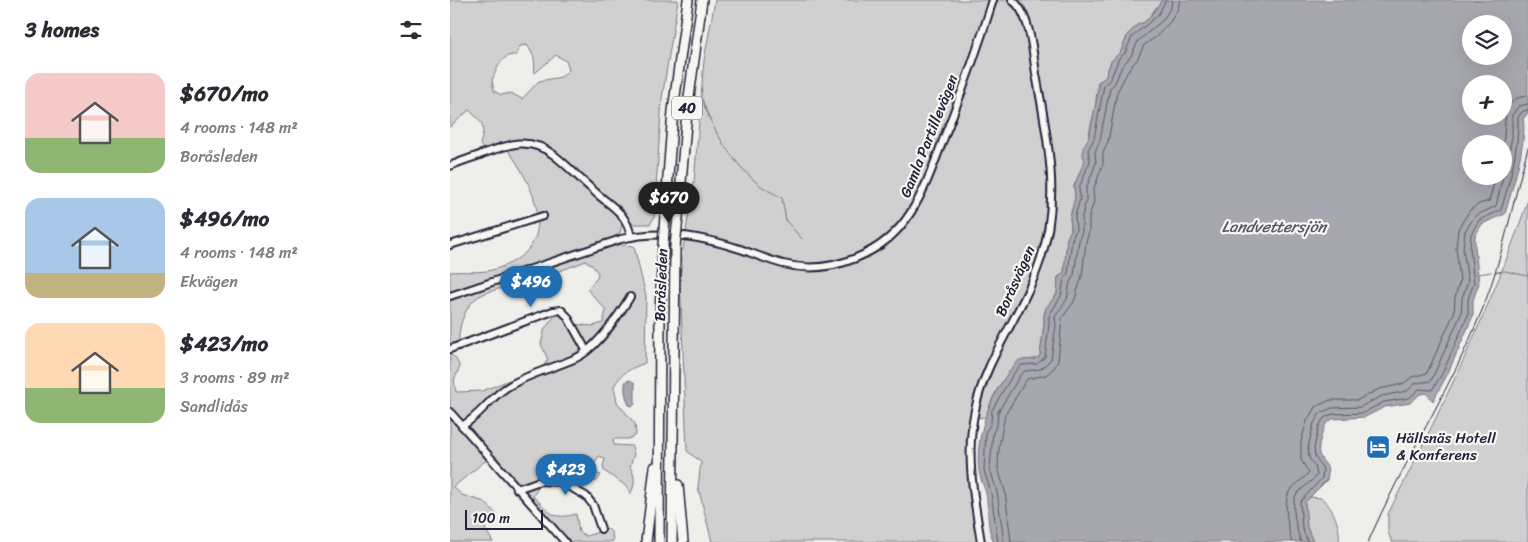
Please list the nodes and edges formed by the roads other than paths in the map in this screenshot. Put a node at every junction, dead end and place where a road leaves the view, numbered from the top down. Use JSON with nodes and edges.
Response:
{"nodes":[{"id":1,"x":688,"y":0,"type":"edge"},
{"id":2,"x":702,"y":0,"type":"edge"},
{"id":3,"x":993,"y":0,"type":"edge"},
{"id":4,"x":1012,"y":0,"type":"edge"},
{"id":5,"x":450,"y":166,"type":"edge"},
{"id":6,"x":543,"y":216,"type":"dead end"},
{"id":7,"x":631,"y":237,"type":"junction"},
{"id":8,"x":450,"y":244,"type":"edge"},
{"id":9,"x":450,"y":296,"type":"edge"},
{"id":10,"x":630,"y":297,"type":"dead end"},
{"id":11,"x":450,"y":349,"type":"edge"},
{"id":12,"x":586,"y":350,"type":"junction"},
{"id":13,"x":450,"y":412,"type":"edge"},
{"id":14,"x":462,"y":426,"type":"junction"},
{"id":15,"x":660,"y":434,"type":"junction"},
{"id":16,"x":673,"y":436,"type":"junction"},
{"id":17,"x":517,"y":489,"type":"junction"},
{"id":18,"x":601,"y":530,"type":"dead end"},
{"id":19,"x":564,"y":542,"type":"edge"},
{"id":20,"x":646,"y":542,"type":"edge"},
{"id":21,"x":659,"y":542,"type":"edge"},
{"id":22,"x":672,"y":542,"type":"edge"},
{"id":23,"x":683,"y":542,"type":"edge"},
{"id":24,"x":981,"y":542,"type":"edge"}],
"edges":[{"from":1,"to":15,"type":"highway","name":"Boråsleden","number":"40","bridge":true},
{"from":2,"to":16,"type":"highway","name":"Boråsleden","number":"40","bridge":true},
{"from":3,"to":7,"type":"street","name":"Gamla Partillevägen"},
{"from":4,"to":24,"type":"street","name":"Boråsvägen"},
{"from":5,"to":7,"type":"street"},
{"from":6,"to":8,"type":"street"},
{"from":7,"to":9,"type":"street","name":"Gamla Partillevägen"},
{"from":10,"to":12,"type":"street"},
{"from":11,"to":12,"type":"street"},
{"from":12,"to":14,"type":"street"},
{"from":13,"to":14,"type":"street"},
{"from":14,"to":17,"type":"street"},
{"from":15,"to":20,"type":"highway"},
{"from":15,"to":21,"type":"highway","name":"Boråsleden","number":"40"},
{"from":16,"to":22,"type":"highway","name":"Boråsleden","number":"40"},
{"from":16,"to":23,"type":"highway"},
{"from":17,"to":18,"type":"street"},
{"from":17,"to":19,"type":"street"}]}
